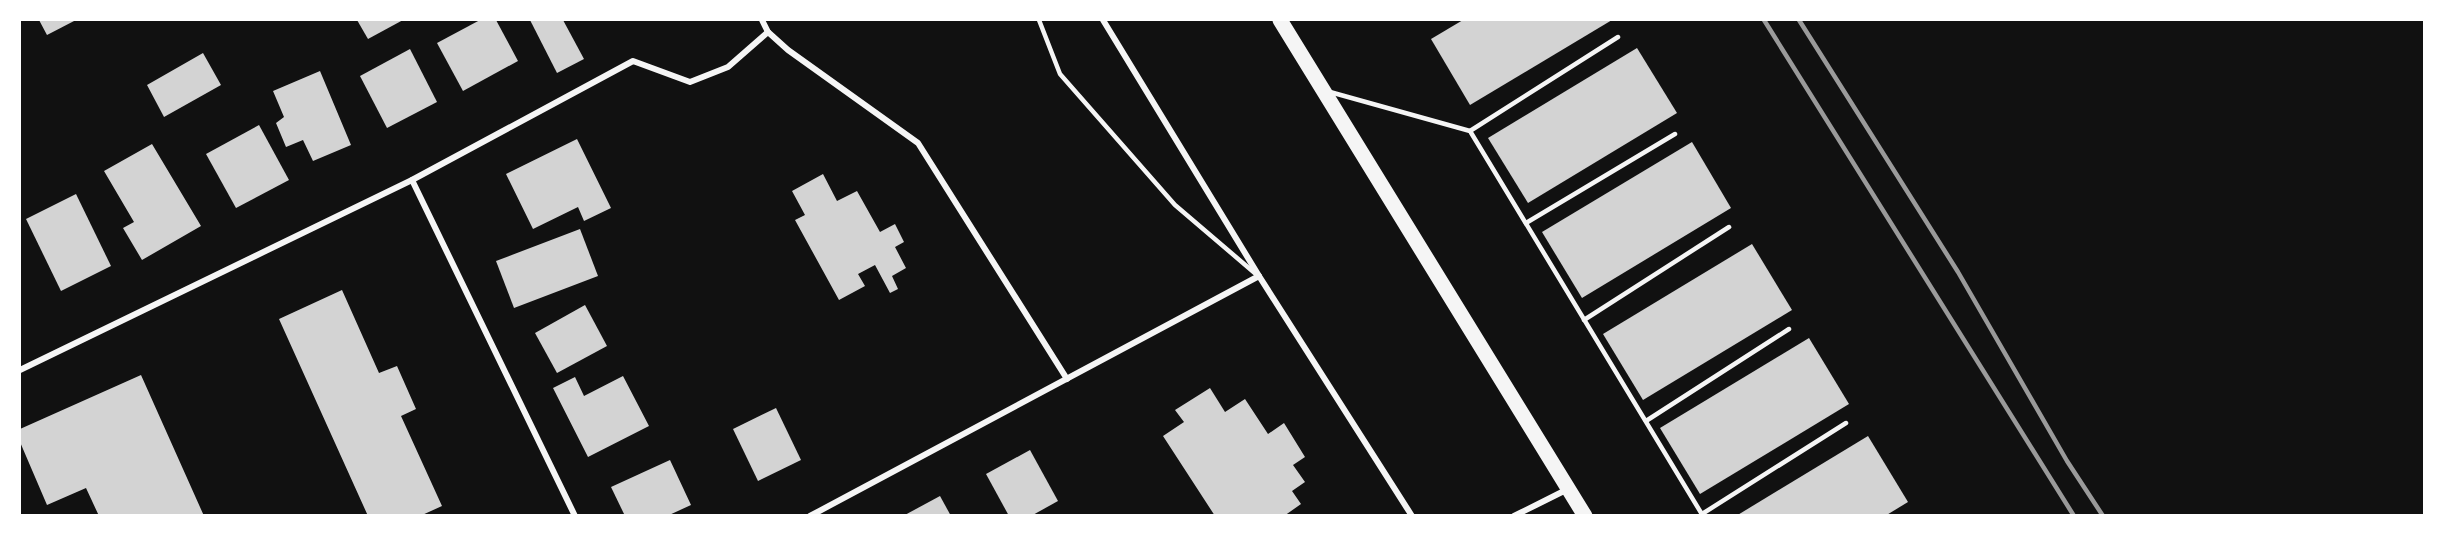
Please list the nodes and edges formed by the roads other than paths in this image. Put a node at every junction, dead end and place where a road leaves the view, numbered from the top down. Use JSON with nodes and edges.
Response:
{"nodes":[{"id":1,"x":762,"y":20,"type":"edge"},
{"id":2,"x":1039,"y":20,"type":"edge"},
{"id":3,"x":1103,"y":20,"type":"edge"},
{"id":4,"x":1280,"y":20,"type":"edge"},
{"id":5,"x":768,"y":32,"type":"junction"},
{"id":6,"x":1617,"y":37,"type":"dead end"},
{"id":7,"x":1323,"y":90,"type":"junction"},
{"id":8,"x":1470,"y":131,"type":"junction"},
{"id":9,"x":1676,"y":134,"type":"dead end"},
{"id":10,"x":412,"y":180,"type":"junction"},
{"id":11,"x":1526,"y":223,"type":"junction"},
{"id":12,"x":1729,"y":227,"type":"dead end"},
{"id":13,"x":1259,"y":276,"type":"junction"},
{"id":14,"x":1584,"y":320,"type":"junction"},
{"id":15,"x":1789,"y":329,"type":"dead end"},
{"id":16,"x":20,"y":370,"type":"edge"},
{"id":17,"x":1067,"y":379,"type":"junction"},
{"id":18,"x":1646,"y":421,"type":"junction"},
{"id":19,"x":1846,"y":423,"type":"dead end"},
{"id":20,"x":1568,"y":488,"type":"junction"},
{"id":21,"x":1703,"y":515,"type":"edge"},
{"id":22,"x":575,"y":516,"type":"edge"},
{"id":23,"x":810,"y":516,"type":"edge"},
{"id":24,"x":1412,"y":516,"type":"edge"},
{"id":25,"x":1514,"y":516,"type":"edge"},
{"id":26,"x":1585,"y":516,"type":"edge"}],
"edges":[{"from":1,"to":5,"type":"street"},
{"from":2,"to":13,"type":"lane"},
{"from":3,"to":13,"type":"street"},
{"from":4,"to":7,"type":"main road"},
{"from":5,"to":10,"type":"street"},
{"from":5,"to":17,"type":"street"},
{"from":6,"to":8,"type":"lane"},
{"from":7,"to":8,"type":"lane"},
{"from":7,"to":20,"type":"main road"},
{"from":8,"to":11,"type":"lane"},
{"from":9,"to":11,"type":"lane"},
{"from":10,"to":16,"type":"street"},
{"from":10,"to":22,"type":"street"},
{"from":11,"to":14,"type":"lane"},
{"from":12,"to":14,"type":"lane"},
{"from":13,"to":17,"type":"street"},
{"from":13,"to":24,"type":"street"},
{"from":14,"to":18,"type":"lane"},
{"from":15,"to":18,"type":"lane"},
{"from":17,"to":23,"type":"street"},
{"from":18,"to":21,"type":"lane"},
{"from":19,"to":21,"type":"lane"},
{"from":20,"to":25,"type":"street"},
{"from":20,"to":26,"type":"main road"}]}
